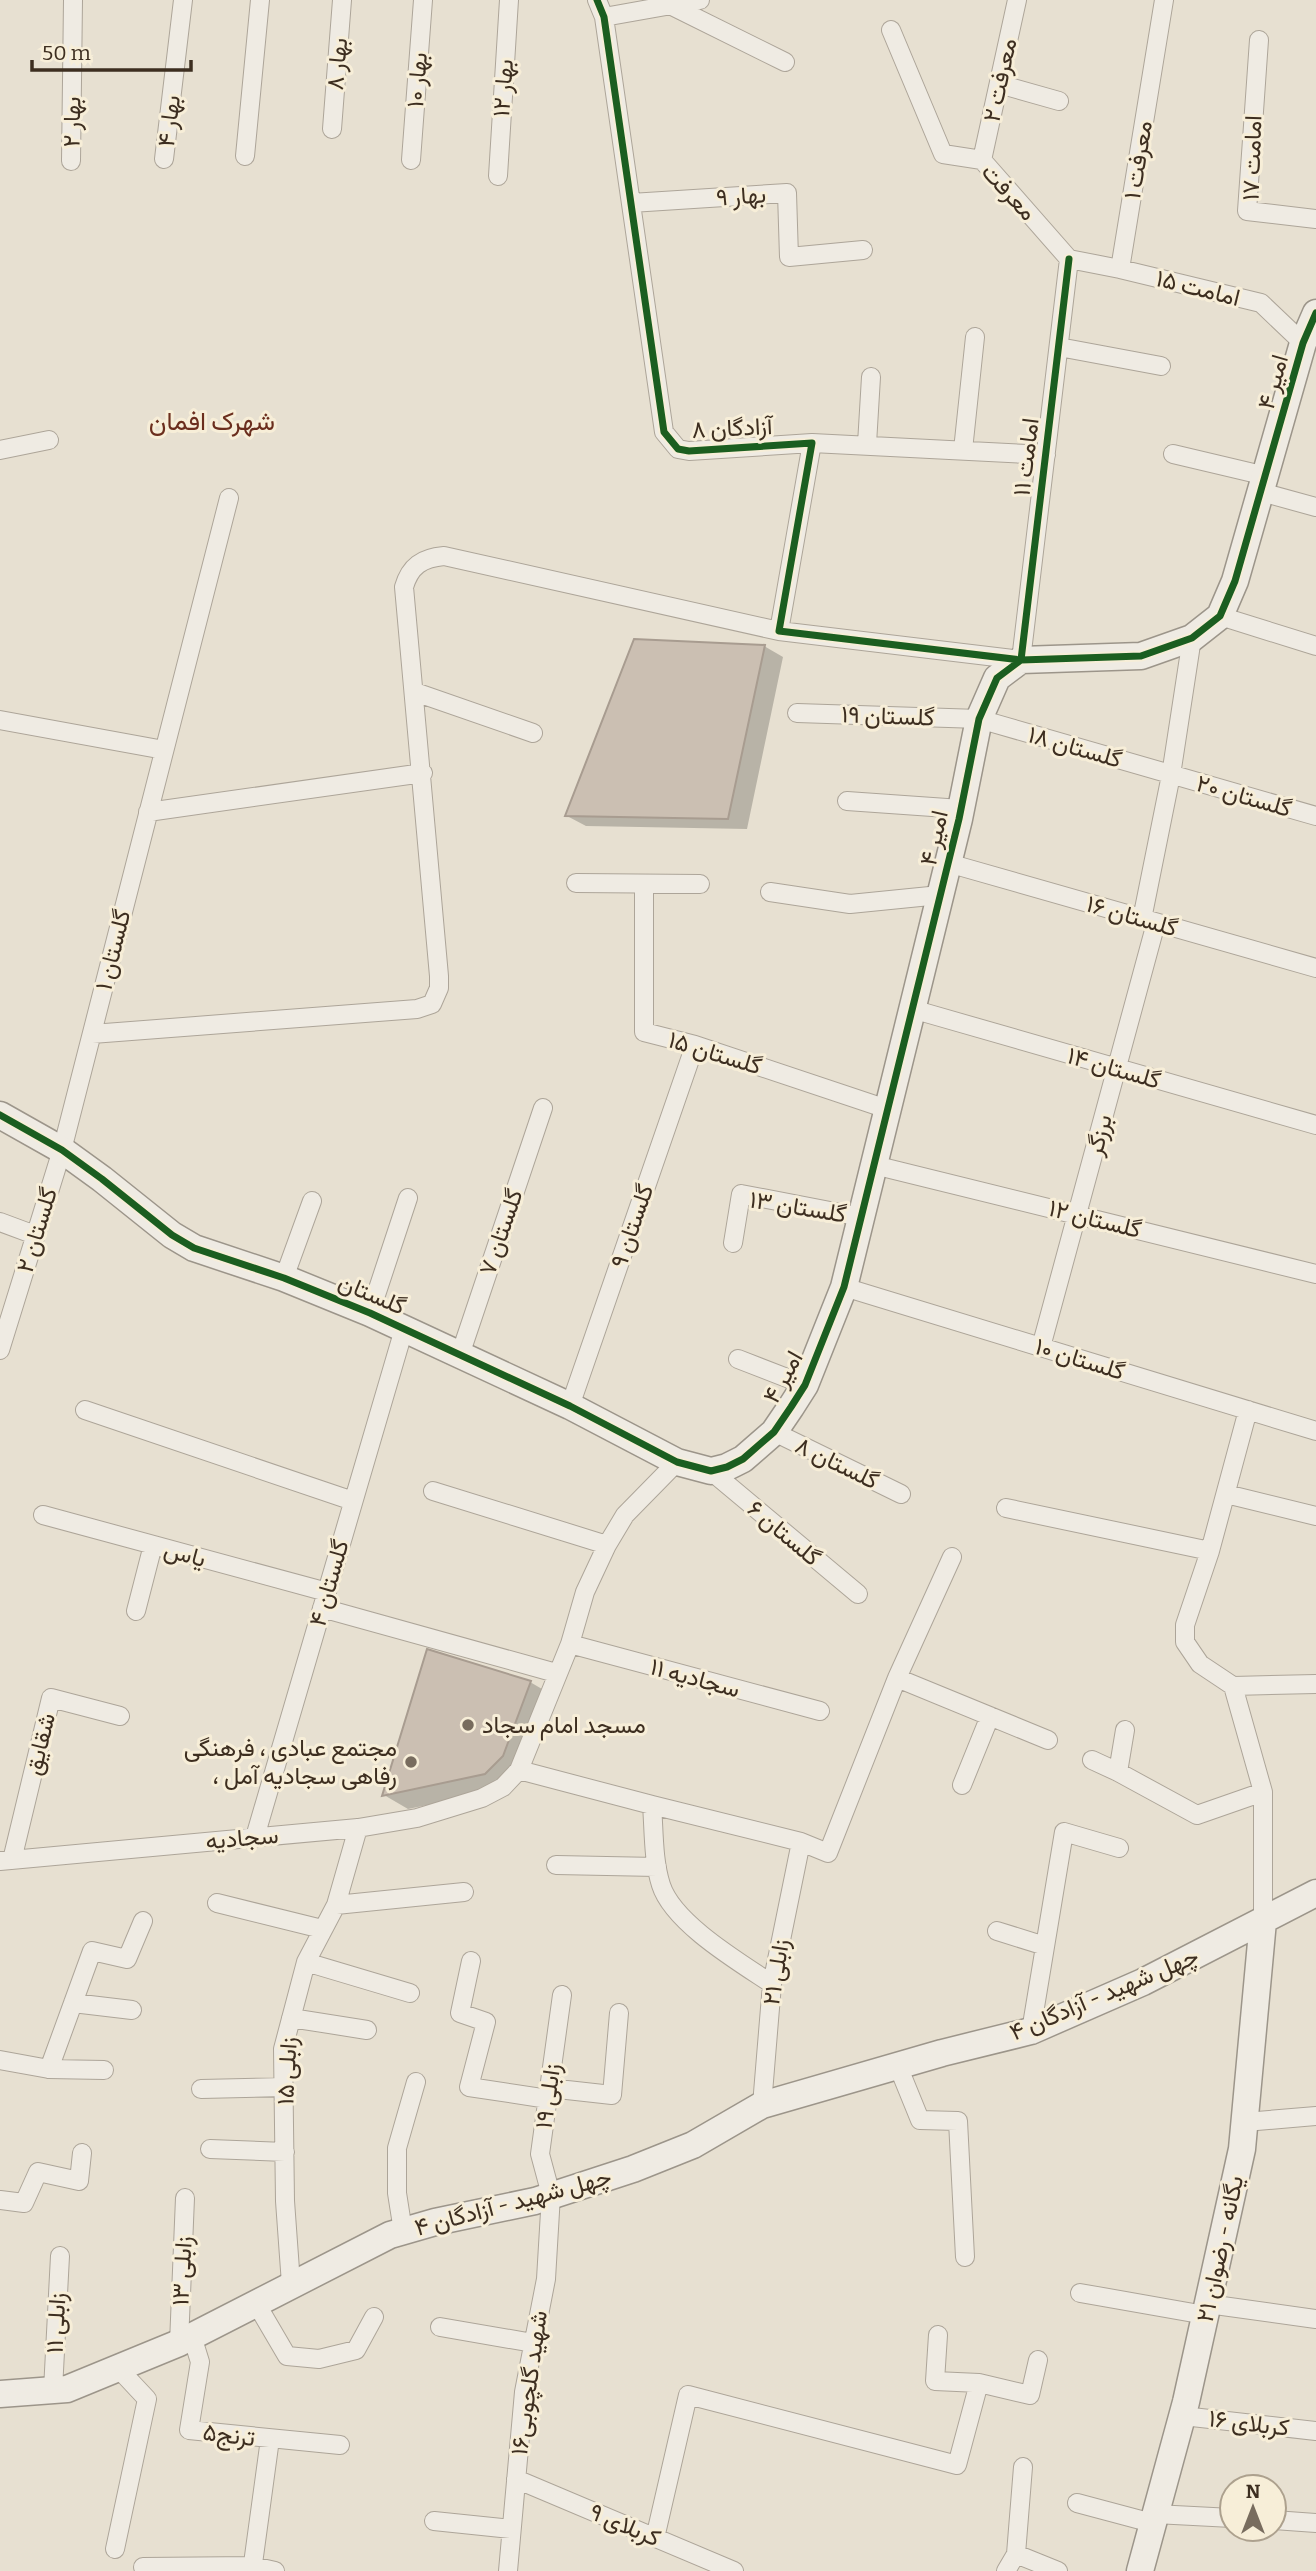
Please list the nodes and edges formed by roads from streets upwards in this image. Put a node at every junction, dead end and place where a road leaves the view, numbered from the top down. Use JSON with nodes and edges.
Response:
{"nodes":[{"id":1,"x":73,"y":0,"type":"edge"},
{"id":2,"x":183,"y":0,"type":"edge"},
{"id":3,"x":260,"y":0,"type":"edge"},
{"id":4,"x":342,"y":0,"type":"edge"},
{"id":5,"x":423,"y":0,"type":"edge"},
{"id":6,"x":509,"y":0,"type":"edge"},
{"id":7,"x":700,"y":0,"type":"edge"},
{"id":8,"x":1017,"y":0,"type":"edge"},
{"id":9,"x":1164,"y":0,"type":"edge"},
{"id":10,"x":670,"y":5,"type":"junction"},
{"id":11,"x":601,"y":8,"type":"edge"},
{"id":12,"x":891,"y":30,"type":"dead end"},
{"id":13,"x":1259,"y":40,"type":"dead end"},
{"id":14,"x":785,"y":62,"type":"dead end"},
{"id":15,"x":999,"y":84,"type":"junction"},
{"id":16,"x":1059,"y":101,"type":"dead end"},
{"id":17,"x":332,"y":129,"type":"dead end"},
{"id":18,"x":245,"y":156,"type":"dead end"},
{"id":19,"x":164,"y":159,"type":"dead end"},
{"id":20,"x":411,"y":160,"type":"dead end"},
{"id":21,"x":982,"y":160,"type":"junction"},
{"id":22,"x":71,"y":161,"type":"dead end"},
{"id":23,"x":498,"y":176,"type":"dead end"},
{"id":24,"x":631,"y":203,"type":"junction"},
{"id":25,"x":1316,"y":219,"type":"edge"},
{"id":26,"x":863,"y":250,"type":"dead end"},
{"id":27,"x":1069,"y":259,"type":"junction"},
{"id":28,"x":1120,"y":269,"type":"junction"},
{"id":29,"x":1316,"y":313,"type":"edge"},
{"id":30,"x":975,"y":337,"type":"dead end"},
{"id":31,"x":1303,"y":343,"type":"junction"},
{"id":32,"x":1059,"y":347,"type":"junction"},
{"id":33,"x":1161,"y":366,"type":"dead end"},
{"id":34,"x":871,"y":377,"type":"dead end"},
{"id":35,"x":49,"y":440,"type":"dead end"},
{"id":36,"x":812,"y":443,"type":"junction"},
{"id":37,"x":867,"y":444,"type":"junction"},
{"id":38,"x":0,"y":450,"type":"edge"},
{"id":39,"x":963,"y":450,"type":"junction"},
{"id":40,"x":1173,"y":454,"type":"dead end"},
{"id":41,"x":1046,"y":455,"type":"junction"},
{"id":42,"x":1263,"y":484,"type":"junction"},
{"id":43,"x":229,"y":498,"type":"dead end"},
{"id":44,"x":1316,"y":507,"type":"edge"},
{"id":45,"x":1220,"y":616,"type":"junction"},
{"id":46,"x":779,"y":631,"type":"junction"},
{"id":47,"x":1192,"y":638,"type":"junction"},
{"id":48,"x":1316,"y":646,"type":"edge"},
{"id":49,"x":1021,"y":660,"type":"junction"},
{"id":50,"x":415,"y":692,"type":"junction"},
{"id":51,"x":797,"y":713,"type":"dead end"},
{"id":52,"x":979,"y":719,"type":"junction"},
{"id":53,"x":0,"y":720,"type":"edge"},
{"id":54,"x":533,"y":733,"type":"dead end"},
{"id":55,"x":164,"y":750,"type":"junction"},
{"id":56,"x":423,"y":773,"type":"junction"},
{"id":57,"x":1171,"y":775,"type":"junction"},
{"id":58,"x":848,"y":801,"type":"dead end"},
{"id":59,"x":961,"y":809,"type":"junction"},
{"id":60,"x":148,"y":812,"type":"junction"},
{"id":61,"x":1316,"y":816,"type":"edge"},
{"id":62,"x":948,"y":863,"type":"junction"},
{"id":63,"x":576,"y":883,"type":"dead end"},
{"id":64,"x":644,"y":884,"type":"junction"},
{"id":65,"x":700,"y":884,"type":"dead end"},
{"id":66,"x":770,"y":892,"type":"dead end"},
{"id":67,"x":940,"y":895,"type":"junction"},
{"id":68,"x":1149,"y":920,"type":"junction"},
{"id":69,"x":1316,"y":968,"type":"edge"},
{"id":70,"x":912,"y":1009,"type":"junction"},
{"id":71,"x":92,"y":1034,"type":"junction"},
{"id":72,"x":695,"y":1045,"type":"junction"},
{"id":73,"x":1116,"y":1069,"type":"junction"},
{"id":74,"x":543,"y":1108,"type":"dead end"},
{"id":75,"x":887,"y":1109,"type":"junction"},
{"id":76,"x":0,"y":1115,"type":"edge"},
{"id":77,"x":1316,"y":1125,"type":"edge"},
{"id":78,"x":62,"y":1150,"type":"junction"},
{"id":79,"x":874,"y":1165,"type":"junction"},
{"id":80,"x":408,"y":1198,"type":"dead end"},
{"id":81,"x":312,"y":1201,"type":"dead end"},
{"id":82,"x":1077,"y":1214,"type":"junction"},
{"id":83,"x":861,"y":1217,"type":"junction"},
{"id":84,"x":0,"y":1222,"type":"edge"},
{"id":85,"x":35,"y":1235,"type":"junction"},
{"id":86,"x":733,"y":1243,"type":"dead end"},
{"id":87,"x":1316,"y":1274,"type":"edge"},
{"id":88,"x":284,"y":1279,"type":"junction"},
{"id":89,"x":844,"y":1287,"type":"junction"},
{"id":90,"x":6,"y":1312,"type":"edge"},
{"id":91,"x":370,"y":1313,"type":"junction"},
{"id":92,"x":404,"y":1329,"type":"junction"},
{"id":93,"x":1041,"y":1347,"type":"junction"},
{"id":94,"x":0,"y":1350,"type":"edge"},
{"id":95,"x":460,"y":1355,"type":"junction"},
{"id":96,"x":738,"y":1359,"type":"dead end"},
{"id":97,"x":805,"y":1385,"type":"junction"},
{"id":98,"x":570,"y":1406,"type":"junction"},
{"id":99,"x":85,"y":1410,"type":"dead end"},
{"id":100,"x":1248,"y":1410,"type":"junction"},
{"id":101,"x":1316,"y":1431,"type":"edge"},
{"id":102,"x":774,"y":1432,"type":"junction"},
{"id":103,"x":677,"y":1462,"type":"junction"},
{"id":104,"x":711,"y":1471,"type":"junction"},
{"id":105,"x":433,"y":1491,"type":"dead end"},
{"id":106,"x":901,"y":1494,"type":"dead end"},
{"id":107,"x":1226,"y":1494,"type":"junction"},
{"id":108,"x":353,"y":1501,"type":"junction"},
{"id":109,"x":1006,"y":1508,"type":"dead end"},
{"id":110,"x":43,"y":1515,"type":"dead end"},
{"id":111,"x":1316,"y":1516,"type":"edge"},
{"id":112,"x":153,"y":1545,"type":"junction"},
{"id":113,"x":607,"y":1545,"type":"junction"},
{"id":114,"x":1210,"y":1551,"type":"junction"},
{"id":115,"x":952,"y":1557,"type":"dead end"},
{"id":116,"x":858,"y":1594,"type":"dead end"},
{"id":117,"x":324,"y":1600,"type":"junction"},
{"id":118,"x":136,"y":1611,"type":"dead end"},
{"id":119,"x":570,"y":1644,"type":"junction"},
{"id":120,"x":556,"y":1673,"type":"junction"},
{"id":121,"x":897,"y":1678,"type":"junction"},
{"id":122,"x":1316,"y":1684,"type":"edge"},
{"id":123,"x":1233,"y":1686,"type":"junction"},
{"id":124,"x":820,"y":1712,"type":"dead end"},
{"id":125,"x":120,"y":1716,"type":"dead end"},
{"id":126,"x":990,"y":1716,"type":"junction"},
{"id":127,"x":1125,"y":1730,"type":"dead end"},
{"id":128,"x":1048,"y":1741,"type":"dead end"},
{"id":129,"x":1092,"y":1760,"type":"dead end"},
{"id":130,"x":519,"y":1770,"type":"junction"},
{"id":131,"x":1118,"y":1772,"type":"junction"},
{"id":132,"x":962,"y":1785,"type":"dead end"},
{"id":133,"x":1263,"y":1792,"type":"junction"},
{"id":134,"x":652,"y":1805,"type":"junction"},
{"id":135,"x":358,"y":1828,"type":"junction"},
{"id":136,"x":255,"y":1837,"type":"junction"},
{"id":137,"x":801,"y":1842,"type":"junction"},
{"id":138,"x":1119,"y":1848,"type":"dead end"},
{"id":139,"x":6,"y":1861,"type":"edge"},
{"id":140,"x":556,"y":1865,"type":"dead end"},
{"id":141,"x":657,"y":1867,"type":"junction"},
{"id":142,"x":464,"y":1892,"type":"dead end"},
{"id":143,"x":1316,"y":1893,"type":"edge"},
{"id":144,"x":216,"y":1903,"type":"dead end"},
{"id":145,"x":336,"y":1905,"type":"junction"},
{"id":146,"x":144,"y":1921,"type":"dead end"},
{"id":147,"x":1264,"y":1922,"type":"junction"},
{"id":148,"x":322,"y":1929,"type":"junction"},
{"id":149,"x":997,"y":1931,"type":"dead end"},
{"id":150,"x":1045,"y":1946,"type":"junction"},
{"id":151,"x":471,"y":1961,"type":"dead end"},
{"id":152,"x":306,"y":1962,"type":"junction"},
{"id":153,"x":772,"y":1984,"type":"junction"},
{"id":154,"x":410,"y":1993,"type":"dead end"},
{"id":155,"x":562,"y":1995,"type":"dead end"},
{"id":156,"x":73,"y":2003,"type":"junction"},
{"id":157,"x":132,"y":2010,"type":"dead end"},
{"id":158,"x":619,"y":2013,"type":"dead end"},
{"id":159,"x":291,"y":2018,"type":"junction"},
{"id":160,"x":367,"y":2030,"type":"dead end"},
{"id":161,"x":1031,"y":2031,"type":"junction"},
{"id":162,"x":0,"y":2060,"type":"edge"},
{"id":163,"x":898,"y":2066,"type":"junction"},
{"id":164,"x":49,"y":2069,"type":"junction"},
{"id":165,"x":104,"y":2070,"type":"dead end"},
{"id":166,"x":416,"y":2082,"type":"dead end"},
{"id":167,"x":284,"y":2087,"type":"junction"},
{"id":168,"x":201,"y":2089,"type":"dead end"},
{"id":169,"x":548,"y":2093,"type":"junction"},
{"id":170,"x":762,"y":2105,"type":"junction"},
{"id":171,"x":1316,"y":2116,"type":"edge"},
{"id":172,"x":1245,"y":2122,"type":"junction"},
{"id":173,"x":210,"y":2150,"type":"dead end"},
{"id":174,"x":285,"y":2152,"type":"junction"},
{"id":175,"x":82,"y":2153,"type":"dead end"},
{"id":176,"x":551,"y":2195,"type":"junction"},
{"id":177,"x":185,"y":2198,"type":"dead end"},
{"id":178,"x":0,"y":2200,"type":"edge"},
{"id":179,"x":403,"y":2231,"type":"junction"},
{"id":180,"x":60,"y":2256,"type":"dead end"},
{"id":181,"x":965,"y":2257,"type":"dead end"},
{"id":182,"x":291,"y":2284,"type":"junction"},
{"id":183,"x":1080,"y":2293,"type":"dead end"},
{"id":184,"x":256,"y":2303,"type":"junction"},
{"id":185,"x":1207,"y":2310,"type":"junction"},
{"id":186,"x":374,"y":2317,"type":"dead end"},
{"id":187,"x":1316,"y":2319,"type":"edge"},
{"id":188,"x":440,"y":2327,"type":"dead end"},
{"id":189,"x":938,"y":2335,"type":"dead end"},
{"id":190,"x":185,"y":2340,"type":"junction"},
{"id":191,"x":533,"y":2343,"type":"junction"},
{"id":192,"x":1038,"y":2360,"type":"dead end"},
{"id":193,"x":118,"y":2368,"type":"junction"},
{"id":194,"x":979,"y":2383,"type":"junction"},
{"id":195,"x":53,"y":2390,"type":"junction"},
{"id":196,"x":0,"y":2393,"type":"edge"},
{"id":197,"x":1183,"y":2416,"type":"junction"},
{"id":198,"x":189,"y":2430,"type":"joint"},
{"id":199,"x":1316,"y":2431,"type":"edge"},
{"id":200,"x":270,"y":2439,"type":"junction"},
{"id":201,"x":340,"y":2445,"type":"dead end"},
{"id":202,"x":1023,"y":2467,"type":"dead end"},
{"id":203,"x":516,"y":2479,"type":"junction"},
{"id":204,"x":1077,"y":2503,"type":"dead end"},
{"id":205,"x":1218,"y":2518,"type":"edge"},
{"id":206,"x":1154,"y":2519,"type":"junction"},
{"id":207,"x":434,"y":2521,"type":"dead end"},
{"id":208,"x":1288,"y":2521,"type":"edge"},
{"id":209,"x":1316,"y":2523,"type":"edge"},
{"id":210,"x":512,"y":2529,"type":"junction"},
{"id":211,"x":655,"y":2538,"type":"junction"},
{"id":212,"x":115,"y":2549,"type":"dead end"},
{"id":213,"x":1016,"y":2554,"type":"junction"},
{"id":214,"x":143,"y":2567,"type":"dead end"},
{"id":215,"x":253,"y":2568,"type":"edge"},
{"id":216,"x":275,"y":2571,"type":"edge"},
{"id":217,"x":508,"y":2571,"type":"edge"},
{"id":218,"x":734,"y":2571,"type":"edge"},
{"id":219,"x":1006,"y":2571,"type":"edge"},
{"id":220,"x":1058,"y":2571,"type":"edge"},
{"id":221,"x":1140,"y":2571,"type":"edge"}],
"edges":[{"from":1,"to":22,"type":"street","name":"بهار ۲"},
{"from":2,"to":19,"type":"street","name":"بهار ۴"},
{"from":3,"to":18,"type":"street"},
{"from":4,"to":17,"type":"street","name":"بهار ۸"},
{"from":5,"to":20,"type":"street","name":"بهار ۱۰"},
{"from":6,"to":23,"type":"street","name":"بهار ۱۲"},
{"from":7,"to":10,"type":"street"},
{"from":8,"to":15,"type":"street","name":"معرفت ۲"},
{"from":9,"to":28,"type":"street","name":"معرفت ۱"},
{"from":10,"to":11,"type":"street"},
{"from":10,"to":14,"type":"street"},
{"from":11,"to":24,"type":"street","name":"آزادگان ۸"},
{"from":12,"to":21,"type":"street","name":"معرفت"},
{"from":13,"to":25,"type":"street","name":"امامت ۱۷"},
{"from":15,"to":16,"type":"street"},
{"from":15,"to":21,"type":"street","name":"معرفت ۲"},
{"from":21,"to":27,"type":"street","name":"معرفت"},
{"from":24,"to":26,"type":"street","name":"بهار ۹"},
{"from":24,"to":36,"type":"street","name":"آزادگان ۸"},
{"from":27,"to":28,"type":"street"},
{"from":27,"to":32,"type":"street","name":"امامت ۱۱"},
{"from":28,"to":31,"type":"street","name":"امامت ۱۵"},
{"from":29,"to":31,"type":"street","name":"امیر ۴"},
{"from":30,"to":39,"type":"street"},
{"from":31,"to":42,"type":"street","name":"امیر ۴"},
{"from":32,"to":33,"type":"street"},
{"from":32,"to":41,"type":"street","name":"امامت ۱۱"},
{"from":34,"to":37,"type":"street"},
{"from":35,"to":38,"type":"street"},
{"from":36,"to":37,"type":"street"},
{"from":36,"to":46,"type":"street"},
{"from":37,"to":39,"type":"street"},
{"from":39,"to":41,"type":"street"},
{"from":40,"to":42,"type":"street"},
{"from":41,"to":49,"type":"street","name":"امامت ۱۱"},
{"from":42,"to":44,"type":"street"},
{"from":42,"to":45,"type":"street","name":"امیر ۴"},
{"from":43,"to":55,"type":"street","name":"گلستان ۱"},
{"from":45,"to":47,"type":"street","name":"امیر ۴"},
{"from":45,"to":48,"type":"street"},
{"from":46,"to":49,"type":"street"},
{"from":46,"to":50,"type":"street"},
{"from":47,"to":49,"type":"street","name":"امیر ۴"},
{"from":47,"to":57,"type":"street","name":"برزگر"},
{"from":49,"to":52,"type":"street","name":"امیر ۴"},
{"from":50,"to":54,"type":"street"},
{"from":50,"to":56,"type":"street"},
{"from":51,"to":52,"type":"street","name":"گلستان ۱۹"},
{"from":52,"to":57,"type":"street","name":"گلستان ۱۸"},
{"from":52,"to":59,"type":"street","name":"امیر ۴"},
{"from":53,"to":55,"type":"street"},
{"from":55,"to":60,"type":"street","name":"گلستان ۱"},
{"from":56,"to":60,"type":"street"},
{"from":56,"to":71,"type":"street"},
{"from":57,"to":61,"type":"street","name":"گلستان ۲۰"},
{"from":57,"to":68,"type":"street","name":"برزگر"},
{"from":58,"to":59,"type":"street"},
{"from":59,"to":62,"type":"street","name":"امیر ۴"},
{"from":60,"to":71,"type":"street","name":"گلستان ۱"},
{"from":62,"to":67,"type":"street","name":"امیر ۴"},
{"from":62,"to":68,"type":"street","name":"گلستان ۱۶"},
{"from":63,"to":64,"type":"street"},
{"from":64,"to":65,"type":"street"},
{"from":64,"to":72,"type":"street","name":"گلستان ۱۵"},
{"from":66,"to":67,"type":"street"},
{"from":67,"to":70,"type":"street","name":"امیر ۴"},
{"from":68,"to":69,"type":"street","name":"گلستان ۱۶"},
{"from":68,"to":73,"type":"street","name":"برزگر"},
{"from":70,"to":73,"type":"street","name":"گلستان ۱۴"},
{"from":70,"to":75,"type":"street","name":"امیر ۴"},
{"from":71,"to":78,"type":"street","name":"گلستان ۱"},
{"from":72,"to":75,"type":"street","name":"گلستان ۱۵"},
{"from":72,"to":98,"type":"street","name":"گلستان ۹"},
{"from":73,"to":77,"type":"street","name":"گلستان ۱۴"},
{"from":73,"to":82,"type":"street","name":"برزگر"},
{"from":74,"to":95,"type":"street","name":"گلستان ۷"},
{"from":75,"to":79,"type":"street","name":"امیر ۴"},
{"from":76,"to":78,"type":"street","name":"گلستان"},
{"from":78,"to":85,"type":"street","name":"گلستان ۲"},
{"from":78,"to":88,"type":"street","name":"گلستان"},
{"from":79,"to":82,"type":"street","name":"گلستان ۱۲"},
{"from":79,"to":83,"type":"street","name":"امیر ۴"},
{"from":80,"to":91,"type":"street"},
{"from":81,"to":88,"type":"street"},
{"from":82,"to":87,"type":"street","name":"گلستان ۱۲"},
{"from":82,"to":93,"type":"street","name":"برزگر"},
{"from":83,"to":86,"type":"street","name":"گلستان ۱۳"},
{"from":83,"to":89,"type":"street","name":"امیر ۴"},
{"from":84,"to":85,"type":"street"},
{"from":85,"to":90,"type":"street","name":"گلستان ۲"},
{"from":88,"to":91,"type":"street","name":"گلستان"},
{"from":89,"to":93,"type":"street","name":"گلستان ۱۰"},
{"from":89,"to":97,"type":"street","name":"امیر ۴"},
{"from":90,"to":94,"type":"street","name":"گلستان ۲"},
{"from":91,"to":92,"type":"street","name":"گلستان"},
{"from":92,"to":95,"type":"street","name":"گلستان"},
{"from":92,"to":108,"type":"street","name":"گلستان ۴"},
{"from":93,"to":100,"type":"street","name":"گلستان ۱۰"},
{"from":95,"to":98,"type":"street","name":"گلستان"},
{"from":96,"to":97,"type":"street"},
{"from":97,"to":102,"type":"street","name":"امیر ۴"},
{"from":98,"to":103,"type":"street","name":"گلستان"},
{"from":99,"to":108,"type":"street"},
{"from":100,"to":101,"type":"street","name":"گلستان ۱۰"},
{"from":100,"to":107,"type":"street"},
{"from":102,"to":104,"type":"street","name":"امیر ۴"},
{"from":102,"to":106,"type":"street","name":"گلستان ۸"},
{"from":103,"to":104,"type":"street"},
{"from":103,"to":113,"type":"street"},
{"from":104,"to":116,"type":"street","name":"گلستان ۶"},
{"from":105,"to":113,"type":"street"},
{"from":107,"to":111,"type":"street"},
{"from":107,"to":114,"type":"street"},
{"from":108,"to":117,"type":"street","name":"گلستان ۴"},
{"from":109,"to":114,"type":"street"},
{"from":110,"to":112,"type":"street","name":"یاس"},
{"from":112,"to":117,"type":"street","name":"یاس"},
{"from":112,"to":118,"type":"street"},
{"from":113,"to":119,"type":"street"},
{"from":114,"to":123,"type":"street"},
{"from":115,"to":121,"type":"street"},
{"from":117,"to":120,"type":"street","name":"یاس"},
{"from":117,"to":136,"type":"street","name":"گلستان ۴"},
{"from":119,"to":120,"type":"street"},
{"from":119,"to":124,"type":"street","name":"سجادیه ۱۱"},
{"from":120,"to":130,"type":"street"},
{"from":121,"to":126,"type":"street"},
{"from":121,"to":137,"type":"street"},
{"from":122,"to":123,"type":"street"},
{"from":123,"to":133,"type":"street"},
{"from":125,"to":139,"type":"street","name":"شقایق"},
{"from":126,"to":128,"type":"street"},
{"from":126,"to":132,"type":"street"},
{"from":127,"to":131,"type":"street"},
{"from":129,"to":131,"type":"street"},
{"from":130,"to":134,"type":"street"},
{"from":130,"to":135,"type":"street","name":"سجادیه"},
{"from":131,"to":133,"type":"street"},
{"from":133,"to":147,"type":"street"},
{"from":134,"to":137,"type":"street"},
{"from":134,"to":141,"type":"street"},
{"from":135,"to":136,"type":"street","name":"سجادیه"},
{"from":135,"to":145,"type":"street","name":"زابلی ۱۵"},
{"from":136,"to":139,"type":"street","name":"سجادیه"},
{"from":137,"to":153,"type":"street","name":"زابلی ۲۱"},
{"from":138,"to":150,"type":"street"},
{"from":140,"to":141,"type":"street"},
{"from":141,"to":153,"type":"street"},
{"from":142,"to":145,"type":"street"},
{"from":143,"to":147,"type":"street"},
{"from":144,"to":148,"type":"street"},
{"from":145,"to":148,"type":"street","name":"زابلی ۱۵"},
{"from":146,"to":156,"type":"street"},
{"from":147,"to":161,"type":"street","name":"چهل شهید - آزادگان ۴"},
{"from":147,"to":172,"type":"street","name":"یگانه - رضوان ۲۱"},
{"from":148,"to":152,"type":"street","name":"زابلی ۱۵"},
{"from":149,"to":150,"type":"street"},
{"from":150,"to":161,"type":"street"},
{"from":151,"to":169,"type":"street"},
{"from":152,"to":154,"type":"street"},
{"from":152,"to":159,"type":"street","name":"زابلی ۱۵"},
{"from":153,"to":170,"type":"street","name":"زابلی ۲۱"},
{"from":155,"to":169,"type":"street","name":"زابلی ۱۹"},
{"from":156,"to":157,"type":"street"},
{"from":156,"to":164,"type":"street"},
{"from":158,"to":169,"type":"street"},
{"from":159,"to":160,"type":"street"},
{"from":159,"to":167,"type":"street","name":"زابلی ۱۵"},
{"from":161,"to":163,"type":"street","name":"چهل شهید - آزادگان ۴"},
{"from":162,"to":164,"type":"street"},
{"from":163,"to":170,"type":"street","name":"چهل شهید - آزادگان ۴"},
{"from":163,"to":181,"type":"street"},
{"from":164,"to":165,"type":"street"},
{"from":166,"to":179,"type":"street"},
{"from":167,"to":168,"type":"street"},
{"from":167,"to":174,"type":"street","name":"زابلی ۱۵"},
{"from":169,"to":176,"type":"street","name":"زابلی ۱۹"},
{"from":170,"to":176,"type":"street","name":"چهل شهید - آزادگان ۴"},
{"from":171,"to":172,"type":"street"},
{"from":172,"to":185,"type":"street","name":"یگانه - رضوان ۲۱"},
{"from":173,"to":174,"type":"street"},
{"from":174,"to":182,"type":"street","name":"زابلی ۱۵"},
{"from":175,"to":178,"type":"street"},
{"from":176,"to":179,"type":"street","name":"چهل شهید - آزادگان ۴"},
{"from":176,"to":191,"type":"street","name":"شهید گلچوبی۱۶"},
{"from":177,"to":190,"type":"street","name":"زابلی ۱۳"},
{"from":179,"to":182,"type":"street","name":"چهل شهید - آزادگان ۴"},
{"from":180,"to":195,"type":"street","name":"زابلی ۱۱"},
{"from":182,"to":184,"type":"street","name":"چهل شهید - آزادگان ۴"},
{"from":183,"to":185,"type":"street"},
{"from":184,"to":186,"type":"street"},
{"from":184,"to":190,"type":"street","name":"چهل شهید - آزادگان ۴"},
{"from":185,"to":187,"type":"street"},
{"from":185,"to":197,"type":"street","name":"یگانه - رضوان ۲۱"},
{"from":188,"to":191,"type":"street"},
{"from":189,"to":194,"type":"street"},
{"from":190,"to":193,"type":"street","name":"چهل شهید - آزادگان ۴"},
{"from":190,"to":198,"type":"street","name":"زابلی ۱۳"},
{"from":191,"to":203,"type":"street","name":"شهید گلچوبی۱۶"},
{"from":192,"to":194,"type":"street"},
{"from":193,"to":195,"type":"street","name":"چهل شهید - آزادگان ۴"},
{"from":193,"to":212,"type":"street"},
{"from":194,"to":211,"type":"street"},
{"from":195,"to":196,"type":"street","name":"چهل شهید - آزادگان ۴"},
{"from":197,"to":199,"type":"street","name":"کربلای ۱۶"},
{"from":197,"to":206,"type":"street","name":"یگانه - رضوان ۲۱"},
{"from":198,"to":200,"type":"street","name":"ترنج۵"},
{"from":200,"to":201,"type":"street","name":"ترنج۵"},
{"from":200,"to":215,"type":"street"},
{"from":202,"to":213,"type":"street"},
{"from":203,"to":210,"type":"street","name":"شهید گلچوبی۱۶"},
{"from":203,"to":211,"type":"street","name":"کربلای ۹"},
{"from":204,"to":206,"type":"street"},
{"from":205,"to":206,"type":"street"},
{"from":206,"to":221,"type":"street","name":"یگانه - رضوان ۲۱"},
{"from":207,"to":210,"type":"street"},
{"from":208,"to":209,"type":"street"},
{"from":210,"to":217,"type":"street","name":"شهید گلچوبی۱۶"},
{"from":211,"to":218,"type":"street","name":"کربلای ۹"},
{"from":213,"to":219,"type":"street"},
{"from":213,"to":220,"type":"street"},
{"from":214,"to":215,"type":"street"},
{"from":215,"to":216,"type":"street"}]}
